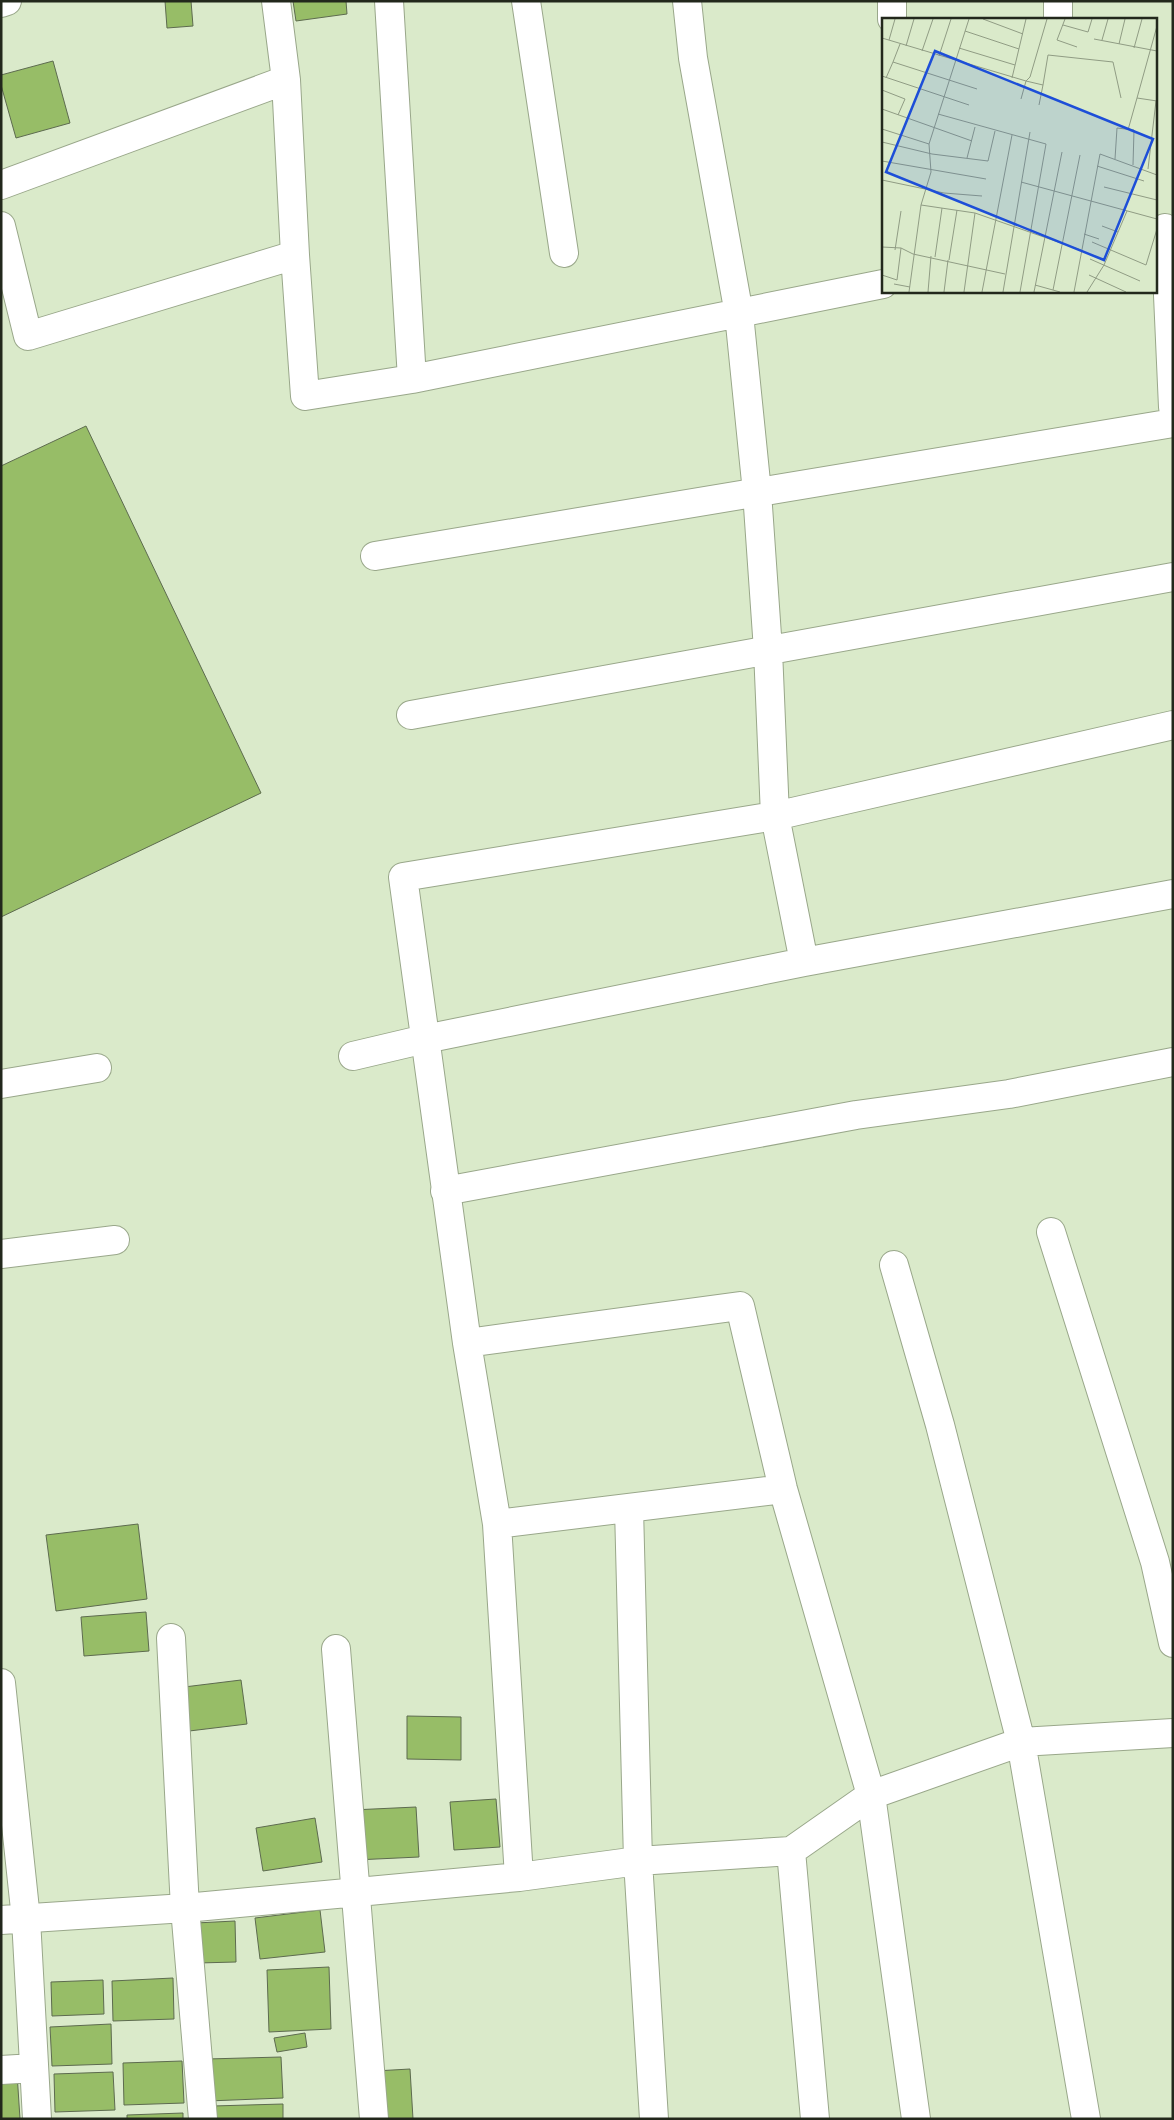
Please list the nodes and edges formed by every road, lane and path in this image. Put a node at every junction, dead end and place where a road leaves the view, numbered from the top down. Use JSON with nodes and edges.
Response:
{"nodes":[{"id":1,"x":7,"y":1,"type":"edge"},
{"id":2,"x":276,"y":1,"type":"edge"},
{"id":3,"x":388,"y":1,"type":"edge"},
{"id":4,"x":526,"y":1,"type":"edge"},
{"id":5,"x":687,"y":1,"type":"edge"},
{"id":6,"x":892,"y":1,"type":"edge"},
{"id":7,"x":1058,"y":1,"type":"edge"},
{"id":8,"x":1,"y":3,"type":"edge"},
{"id":9,"x":892,"y":18,"type":"edge"},
{"id":10,"x":1058,"y":18,"type":"edge"},
{"id":11,"x":286,"y":80,"type":"junction"},
{"id":12,"x":1,"y":185,"type":"edge"},
{"id":13,"x":1164,"y":229,"type":"edge"},
{"id":14,"x":3,"y":237,"type":"edge"},
{"id":15,"x":564,"y":253,"type":"dead end"},
{"id":16,"x":295,"y":255,"type":"junction"},
{"id":17,"x":882,"y":284,"type":"edge"},
{"id":18,"x":739,"y":314,"type":"junction"},
{"id":19,"x":412,"y":380,"type":"junction"},
{"id":20,"x":1173,"y":407,"type":"edge"},
{"id":21,"x":1173,"y":423,"type":"edge"},
{"id":22,"x":757,"y":492,"type":"junction"},
{"id":23,"x":375,"y":556,"type":"dead end"},
{"id":24,"x":1173,"y":577,"type":"edge"},
{"id":25,"x":768,"y":650,"type":"junction"},
{"id":26,"x":411,"y":715,"type":"dead end"},
{"id":27,"x":1173,"y":725,"type":"edge"},
{"id":28,"x":775,"y":816,"type":"junction"},
{"id":29,"x":1173,"y":894,"type":"edge"},
{"id":30,"x":804,"y":962,"type":"junction"},
{"id":31,"x":424,"y":1039,"type":"junction"},
{"id":32,"x":353,"y":1056,"type":"dead end"},
{"id":33,"x":1173,"y":1062,"type":"edge"},
{"id":34,"x":97,"y":1068,"type":"dead end"},
{"id":35,"x":1,"y":1084,"type":"edge"},
{"id":36,"x":445,"y":1191,"type":"junction"},
{"id":37,"x":1051,"y":1232,"type":"dead end"},
{"id":38,"x":115,"y":1240,"type":"dead end"},
{"id":39,"x":1,"y":1254,"type":"edge"},
{"id":40,"x":894,"y":1265,"type":"dead end"},
{"id":41,"x":467,"y":1343,"type":"junction"},
{"id":42,"x":783,"y":1489,"type":"junction"},
{"id":43,"x":629,"y":1508,"type":"junction"},
{"id":44,"x":497,"y":1524,"type":"junction"},
{"id":45,"x":171,"y":1638,"type":"dead end"},
{"id":46,"x":1173,"y":1643,"type":"edge"},
{"id":47,"x":336,"y":1649,"type":"dead end"},
{"id":48,"x":1,"y":1683,"type":"edge"},
{"id":49,"x":1173,"y":1733,"type":"edge"},
{"id":50,"x":1021,"y":1742,"type":"junction"},
{"id":51,"x":871,"y":1795,"type":"junction"},
{"id":52,"x":791,"y":1851,"type":"junction"},
{"id":53,"x":638,"y":1861,"type":"junction"},
{"id":54,"x":519,"y":1877,"type":"junction"},
{"id":55,"x":356,"y":1892,"type":"junction"},
{"id":56,"x":185,"y":1908,"type":"junction"},
{"id":57,"x":14,"y":1919,"type":"edge"},
{"id":58,"x":34,"y":2068,"type":"junction"},
{"id":59,"x":1,"y":2070,"type":"edge"},
{"id":60,"x":38,"y":2119,"type":"edge"},
{"id":61,"x":203,"y":2119,"type":"edge"},
{"id":62,"x":374,"y":2119,"type":"edge"},
{"id":63,"x":654,"y":2119,"type":"edge"},
{"id":64,"x":815,"y":2119,"type":"edge"},
{"id":65,"x":916,"y":2119,"type":"edge"},
{"id":66,"x":1086,"y":2119,"type":"edge"}],
"edges":[{"from":1,"to":8,"type":"street"},
{"from":2,"to":11,"type":"street"},
{"from":3,"to":19,"type":"street"},
{"from":4,"to":15,"type":"street"},
{"from":5,"to":18,"type":"street"},
{"from":6,"to":9,"type":"street"},
{"from":7,"to":10,"type":"street"},
{"from":11,"to":12,"type":"street"},
{"from":11,"to":16,"type":"street"},
{"from":13,"to":20,"type":"street"},
{"from":14,"to":16,"type":"street"},
{"from":16,"to":19,"type":"street"},
{"from":17,"to":18,"type":"street"},
{"from":18,"to":19,"type":"street"},
{"from":18,"to":22,"type":"street"},
{"from":21,"to":22,"type":"street"},
{"from":22,"to":23,"type":"street"},
{"from":22,"to":25,"type":"street"},
{"from":24,"to":25,"type":"street"},
{"from":25,"to":26,"type":"street"},
{"from":25,"to":28,"type":"street"},
{"from":27,"to":28,"type":"street"},
{"from":28,"to":30,"type":"street"},
{"from":28,"to":31,"type":"street"},
{"from":29,"to":30,"type":"street"},
{"from":30,"to":31,"type":"street"},
{"from":31,"to":32,"type":"street"},
{"from":31,"to":36,"type":"street"},
{"from":33,"to":36,"type":"street"},
{"from":34,"to":35,"type":"street"},
{"from":36,"to":41,"type":"street"},
{"from":37,"to":46,"type":"street"},
{"from":38,"to":39,"type":"street"},
{"from":40,"to":50,"type":"street"},
{"from":41,"to":42,"type":"street"},
{"from":41,"to":44,"type":"street"},
{"from":42,"to":43,"type":"street"},
{"from":42,"to":51,"type":"street"},
{"from":43,"to":44,"type":"street"},
{"from":43,"to":53,"type":"street"},
{"from":44,"to":54,"type":"street"},
{"from":45,"to":56,"type":"street"},
{"from":47,"to":55,"type":"street"},
{"from":48,"to":57,"type":"street"},
{"from":49,"to":50,"type":"street"},
{"from":50,"to":51,"type":"street"},
{"from":50,"to":66,"type":"street"},
{"from":51,"to":52,"type":"street"},
{"from":51,"to":65,"type":"street"},
{"from":52,"to":53,"type":"street"},
{"from":52,"to":64,"type":"street"},
{"from":53,"to":54,"type":"street"},
{"from":53,"to":63,"type":"street"},
{"from":54,"to":55,"type":"street"},
{"from":55,"to":56,"type":"street"},
{"from":55,"to":62,"type":"street"},
{"from":56,"to":57,"type":"street"},
{"from":56,"to":61,"type":"street"},
{"from":57,"to":58,"type":"street"},
{"from":58,"to":59,"type":"street"},
{"from":58,"to":60,"type":"street"}]}
